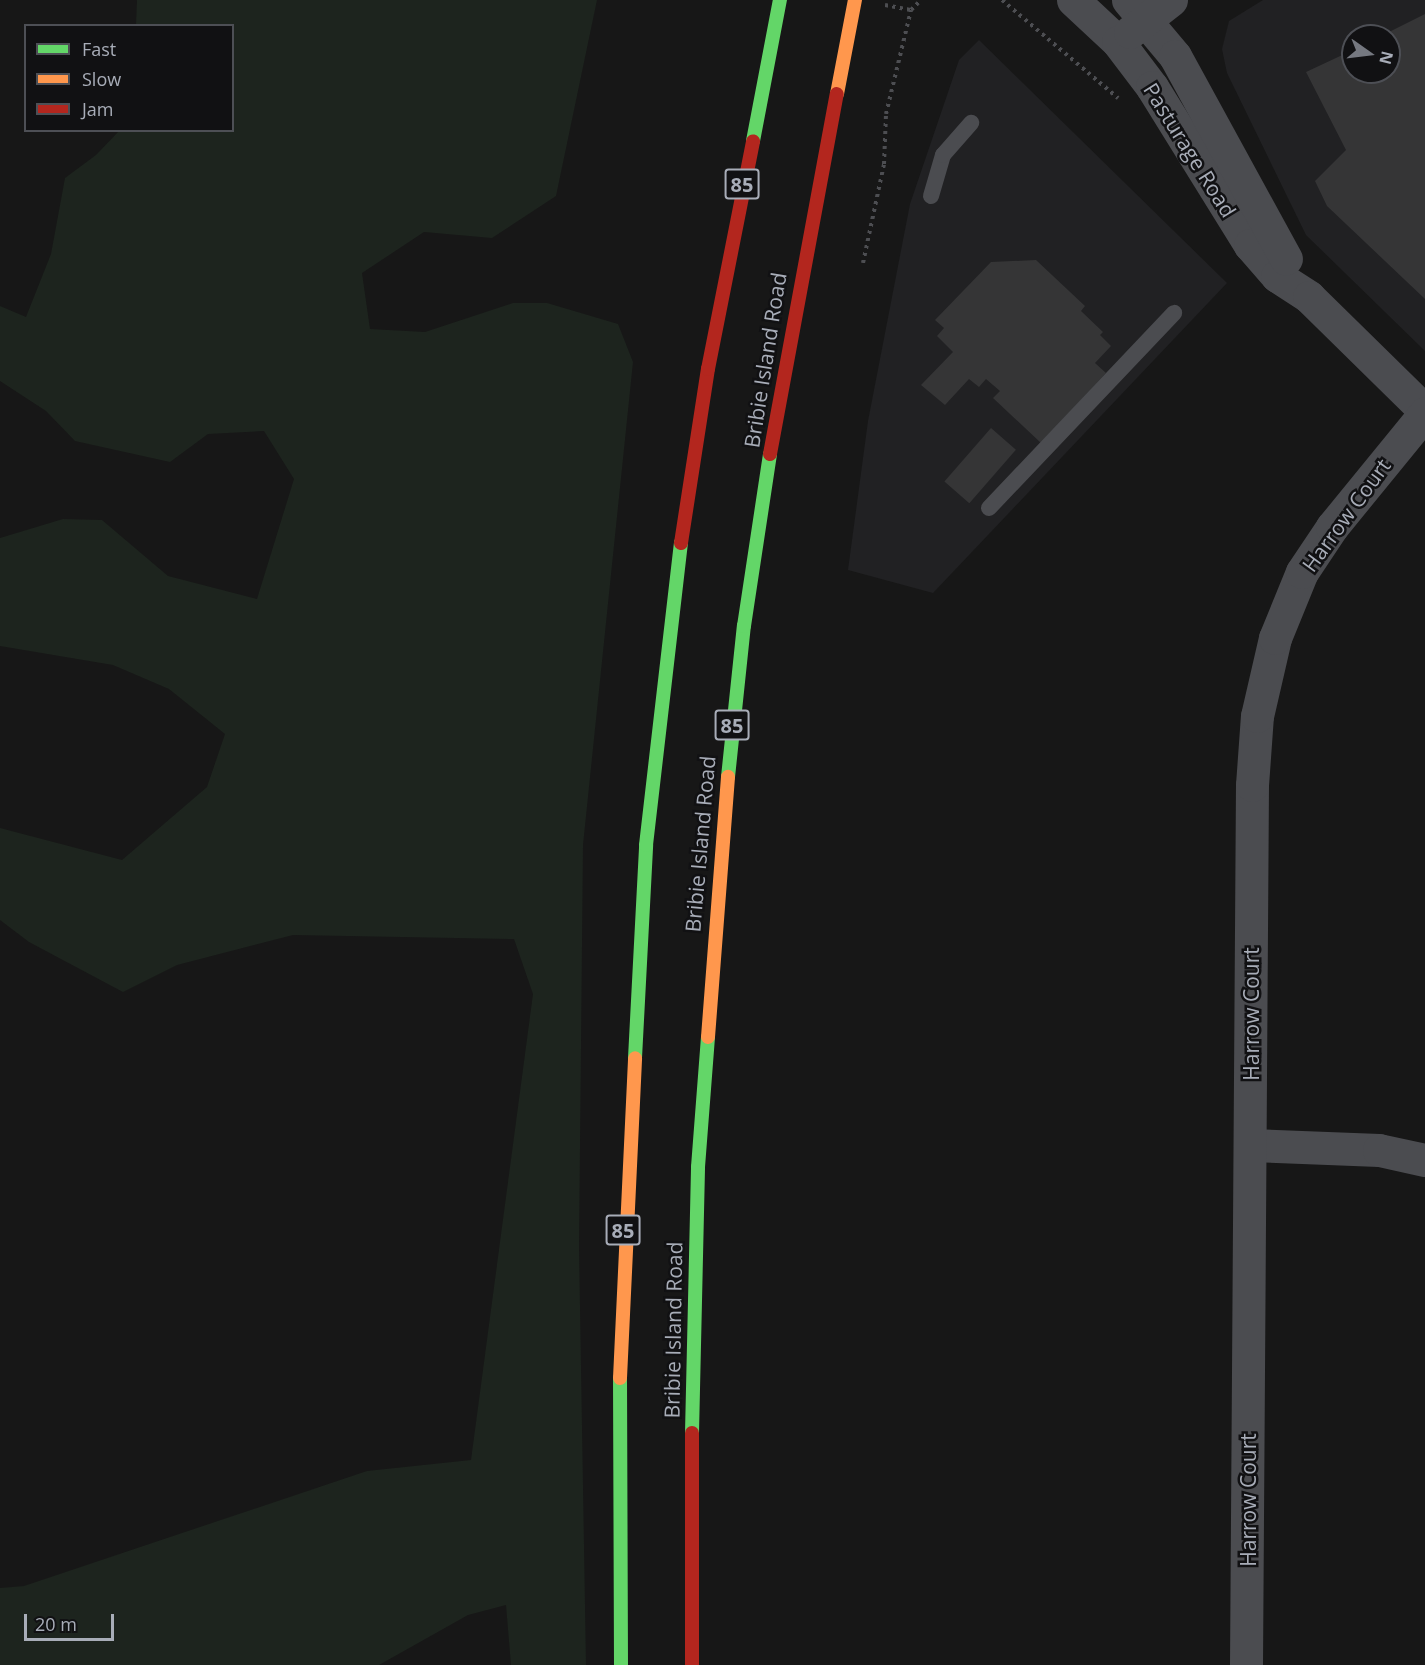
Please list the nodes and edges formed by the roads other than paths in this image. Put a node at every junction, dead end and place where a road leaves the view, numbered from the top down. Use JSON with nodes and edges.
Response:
{"nodes":[{"id":1,"x":780,"y":0,"type":"edge"},
{"id":2,"x":855,"y":0,"type":"edge"},
{"id":3,"x":1073,"y":0,"type":"edge"},
{"id":4,"x":1148,"y":6,"type":"edge"},
{"id":5,"x":1118,"y":42,"type":"junction"},
{"id":6,"x":972,"y":123,"type":"dead end"},
{"id":7,"x":931,"y":196,"type":"dead end"},
{"id":8,"x":1309,"y":297,"type":"junction"},
{"id":9,"x":1174,"y":313,"type":"dead end"},
{"id":10,"x":1425,"y":412,"type":"edge"},
{"id":11,"x":989,"y":508,"type":"dead end"},
{"id":12,"x":1250,"y":1145,"type":"junction"},
{"id":13,"x":1425,"y":1160,"type":"edge"},
{"id":14,"x":621,"y":1665,"type":"edge"},
{"id":15,"x":692,"y":1665,"type":"edge"},
{"id":16,"x":1246,"y":1665,"type":"edge"}],
"edges":[{"from":1,"to":14,"type":"main road","number":"85"},
{"from":2,"to":15,"type":"main road","name":"Bribie Island Road","number":"85"},
{"from":3,"to":5,"type":"street","name":"Pasturage Road"},
{"from":4,"to":5,"type":"street"},
{"from":4,"to":8,"type":"street","name":"Pasturage Road"},
{"from":5,"to":8,"type":"street","name":"Pasturage Road"},
{"from":6,"to":7,"type":"lane"},
{"from":8,"to":10,"type":"street","name":"Pasturage Road"},
{"from":9,"to":11,"type":"lane"},
{"from":10,"to":12,"type":"street","name":"Harrow Court"},
{"from":12,"to":13,"type":"street"},
{"from":12,"to":16,"type":"street","name":"Harrow Court"}]}
